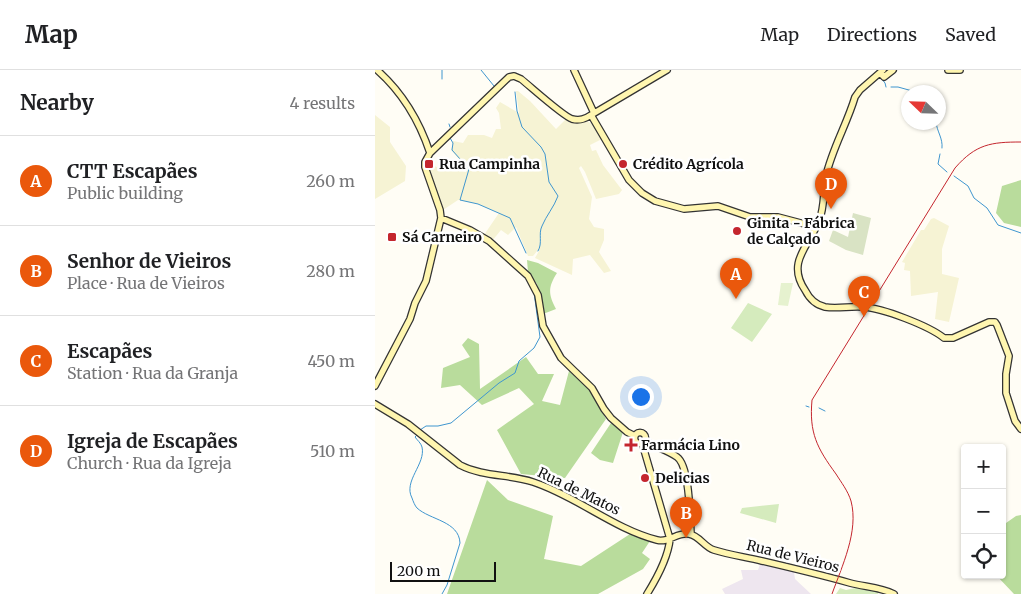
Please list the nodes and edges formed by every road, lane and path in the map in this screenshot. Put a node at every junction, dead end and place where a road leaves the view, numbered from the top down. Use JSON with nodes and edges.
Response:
{"nodes":[{"id":1,"x":377,"y":70,"type":"edge"},
{"id":2,"x":574,"y":70,"type":"edge"},
{"id":3,"x":667,"y":70,"type":"edge"},
{"id":4,"x":948,"y":70,"type":"edge"},
{"id":5,"x":960,"y":70,"type":"edge"},
{"id":6,"x":891,"y":71,"type":"edge"},
{"id":7,"x":879,"y":73,"type":"edge"},
{"id":8,"x":593,"y":114,"type":"junction"},
{"id":9,"x":430,"y":153,"type":"junction"},
{"id":10,"x":441,"y":218,"type":"junction"},
{"id":11,"x":815,"y":227,"type":"junction"},
{"id":12,"x":375,"y":386,"type":"edge"},
{"id":13,"x":375,"y":404,"type":"edge"},
{"id":14,"x":1021,"y":429,"type":"edge"},
{"id":15,"x":643,"y":442,"type":"junction"},
{"id":16,"x":691,"y":534,"type":"junction"},
{"id":17,"x":670,"y":539,"type":"junction"},
{"id":18,"x":647,"y":594,"type":"edge"},
{"id":19,"x":894,"y":594,"type":"edge"}],
"edges":[{"from":1,"to":9,"type":"street"},
{"from":2,"to":8,"type":"street"},
{"from":3,"to":8,"type":"street"},
{"from":4,"to":5,"type":"street"},
{"from":6,"to":7,"type":"street"},
{"from":7,"to":11,"type":"street"},
{"from":8,"to":9,"type":"street"},
{"from":8,"to":11,"type":"street"},
{"from":9,"to":10,"type":"street"},
{"from":10,"to":12,"type":"street"},
{"from":10,"to":15,"type":"street"},
{"from":11,"to":14,"type":"street"},
{"from":13,"to":17,"type":"street","name":"Rua de Matos"},
{"from":15,"to":16,"type":"street"},
{"from":15,"to":17,"type":"street"},
{"from":16,"to":17,"type":"street"},
{"from":16,"to":19,"type":"street","name":"Rua de Vieiros"},
{"from":17,"to":18,"type":"street"}]}
